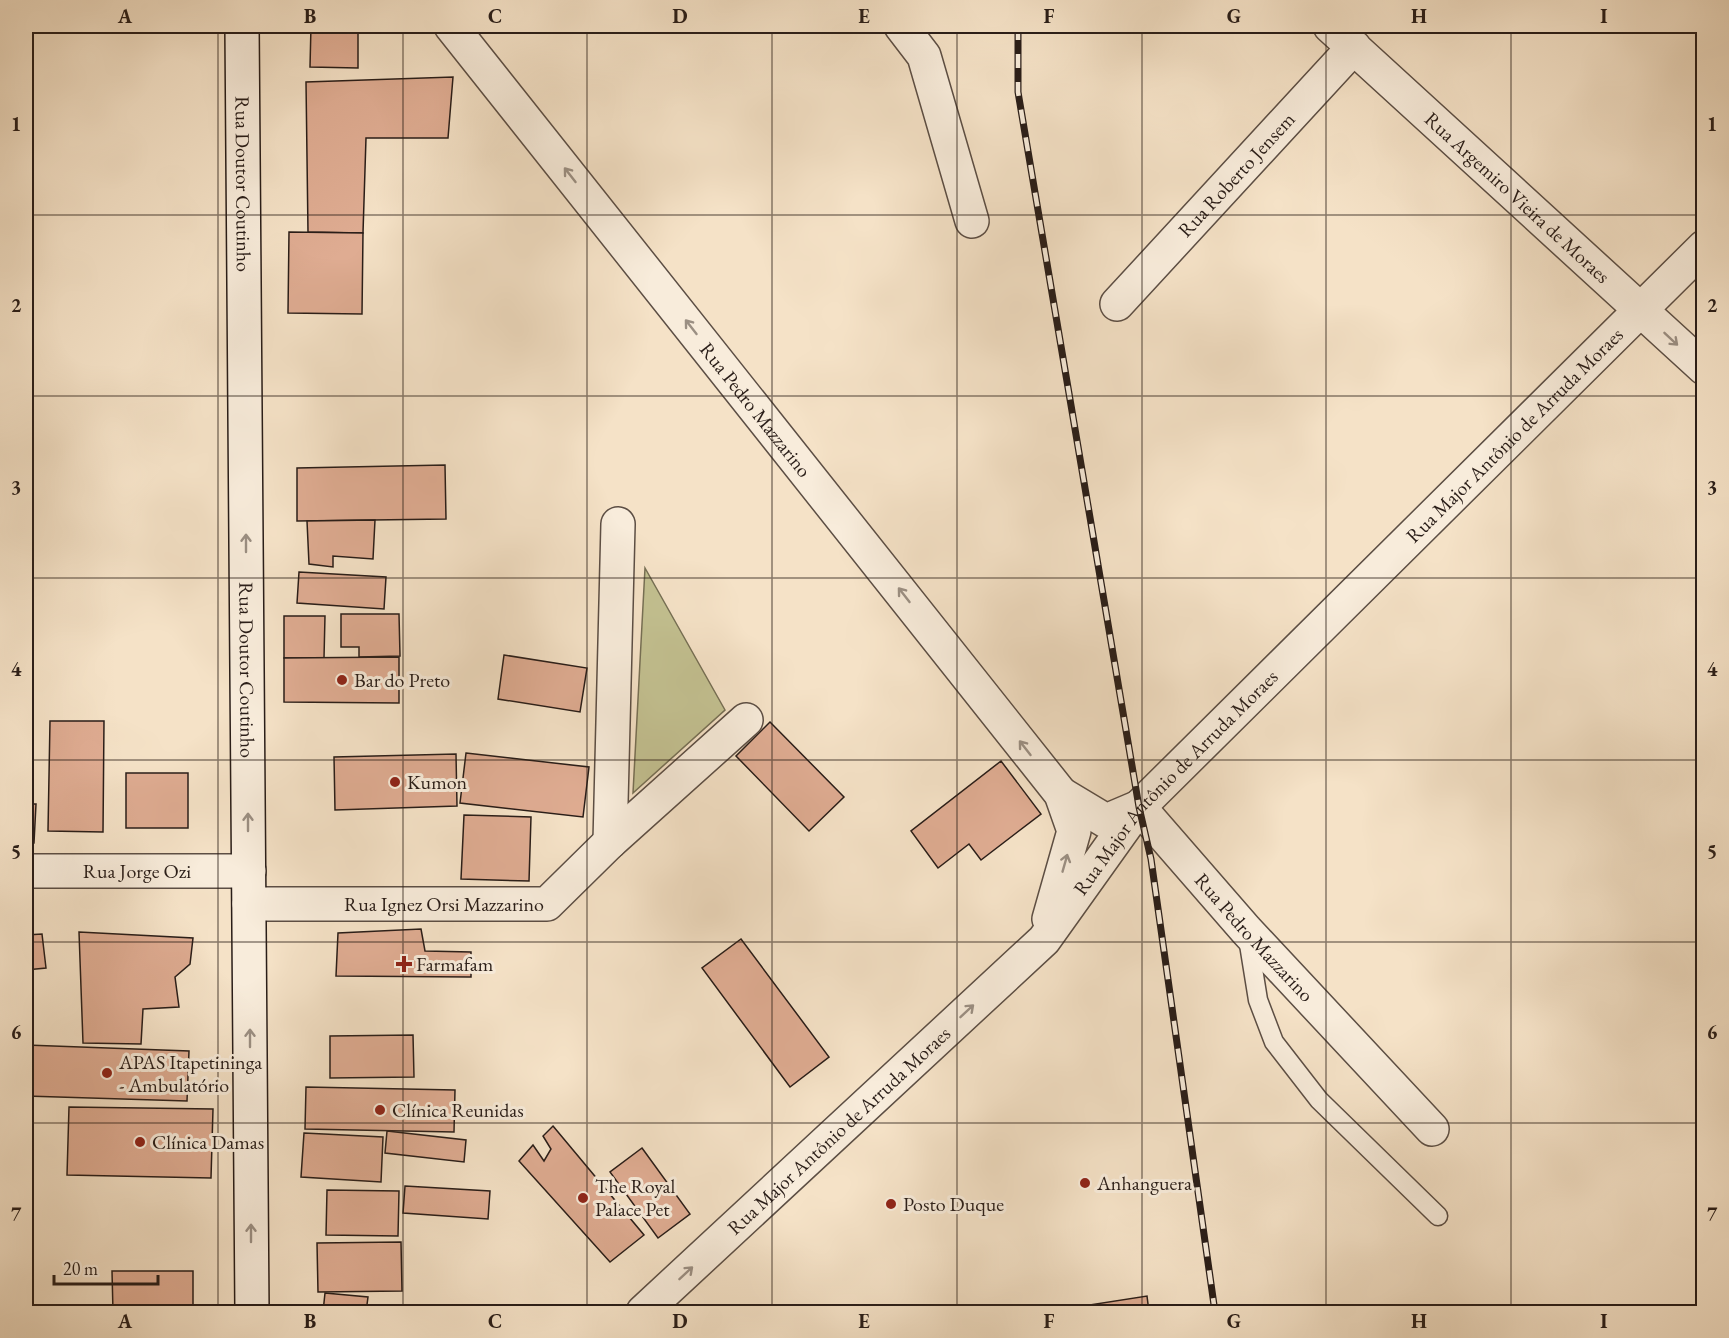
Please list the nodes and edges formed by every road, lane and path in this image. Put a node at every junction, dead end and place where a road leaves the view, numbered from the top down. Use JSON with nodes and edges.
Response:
{"nodes":[{"id":1,"x":242,"y":26,"type":"edge"},
{"id":2,"x":451,"y":26,"type":"edge"},
{"id":3,"x":901,"y":26,"type":"edge"},
{"id":4,"x":1330,"y":26,"type":"edge"},
{"id":5,"x":1354,"y":47,"type":"junction"},
{"id":6,"x":972,"y":221,"type":"dead end"},
{"id":7,"x":1704,"y":247,"type":"edge"},
{"id":8,"x":1117,"y":304,"type":"dead end"},
{"id":9,"x":1639,"y":309,"type":"junction"},
{"id":10,"x":1704,"y":368,"type":"edge"},
{"id":11,"x":618,"y":524,"type":"dead end"},
{"id":12,"x":746,"y":720,"type":"dead end"},
{"id":13,"x":1061,"y":794,"type":"junction"},
{"id":14,"x":1139,"y":807,"type":"junction"},
{"id":15,"x":610,"y":842,"type":"junction"},
{"id":16,"x":26,"y":871,"type":"edge"},
{"id":17,"x":249,"y":871,"type":"junction"},
{"id":18,"x":249,"y":904,"type":"junction"},
{"id":19,"x":1246,"y":930,"type":"junction"},
{"id":20,"x":1044,"y":940,"type":"junction"},
{"id":21,"x":1431,"y":1129,"type":"dead end"},
{"id":22,"x":1438,"y":1216,"type":"dead end"},
{"id":23,"x":252,"y":1312,"type":"edge"},
{"id":24,"x":643,"y":1312,"type":"edge"}],
"edges":[{"from":17,"to":1,"type":"street","name":"Rua Doutor Coutinho","one_way":true},
{"from":13,"to":2,"type":"street","name":"Rua Pedro Mazzarino","one_way":true},
{"from":3,"to":6,"type":"street"},
{"from":4,"to":5,"type":"street","name":"Rua Argemiro Vieira de Moraes"},
{"from":5,"to":8,"type":"street","name":"Rua Roberto Jensem"},
{"from":5,"to":9,"type":"street","name":"Rua Argemiro Vieira de Moraes"},
{"from":7,"to":9,"type":"street","name":"Rua Major Antônio de Arruda Moraes"},
{"from":9,"to":10,"type":"street","name":"Rua Argemiro Vieira de Moraes","one_way":true},
{"from":9,"to":14,"type":"street","name":"Rua Major Antônio de Arruda Moraes"},
{"from":11,"to":15,"type":"street"},
{"from":12,"to":15,"type":"street","name":"Rua Ignez Orsi Mazzarino"},
{"from":13,"to":14,"type":"street","name":"Rua Pedro Mazzarino"},
{"from":20,"to":13,"type":"street","name":"Rua Pedro Mazzarino","one_way":true},
{"from":14,"to":19,"type":"street","name":"Rua Pedro Mazzarino"},
{"from":14,"to":20,"type":"street","name":"Rua Major Antônio de Arruda Moraes"},
{"from":15,"to":18,"type":"street","name":"Rua Ignez Orsi Mazzarino"},
{"from":16,"to":17,"type":"street","name":"Rua Jorge Ozi"},
{"from":17,"to":18,"type":"street","name":"Rua Doutor Coutinho"},
{"from":23,"to":18,"type":"street","name":"Rua Doutor Coutinho","one_way":true},
{"from":19,"to":21,"type":"street","name":"Rua Pedro Mazzarino"},
{"from":19,"to":22,"type":"lane"},
{"from":24,"to":20,"type":"street","name":"Rua Major Antônio de Arruda Moraes","one_way":true}]}
